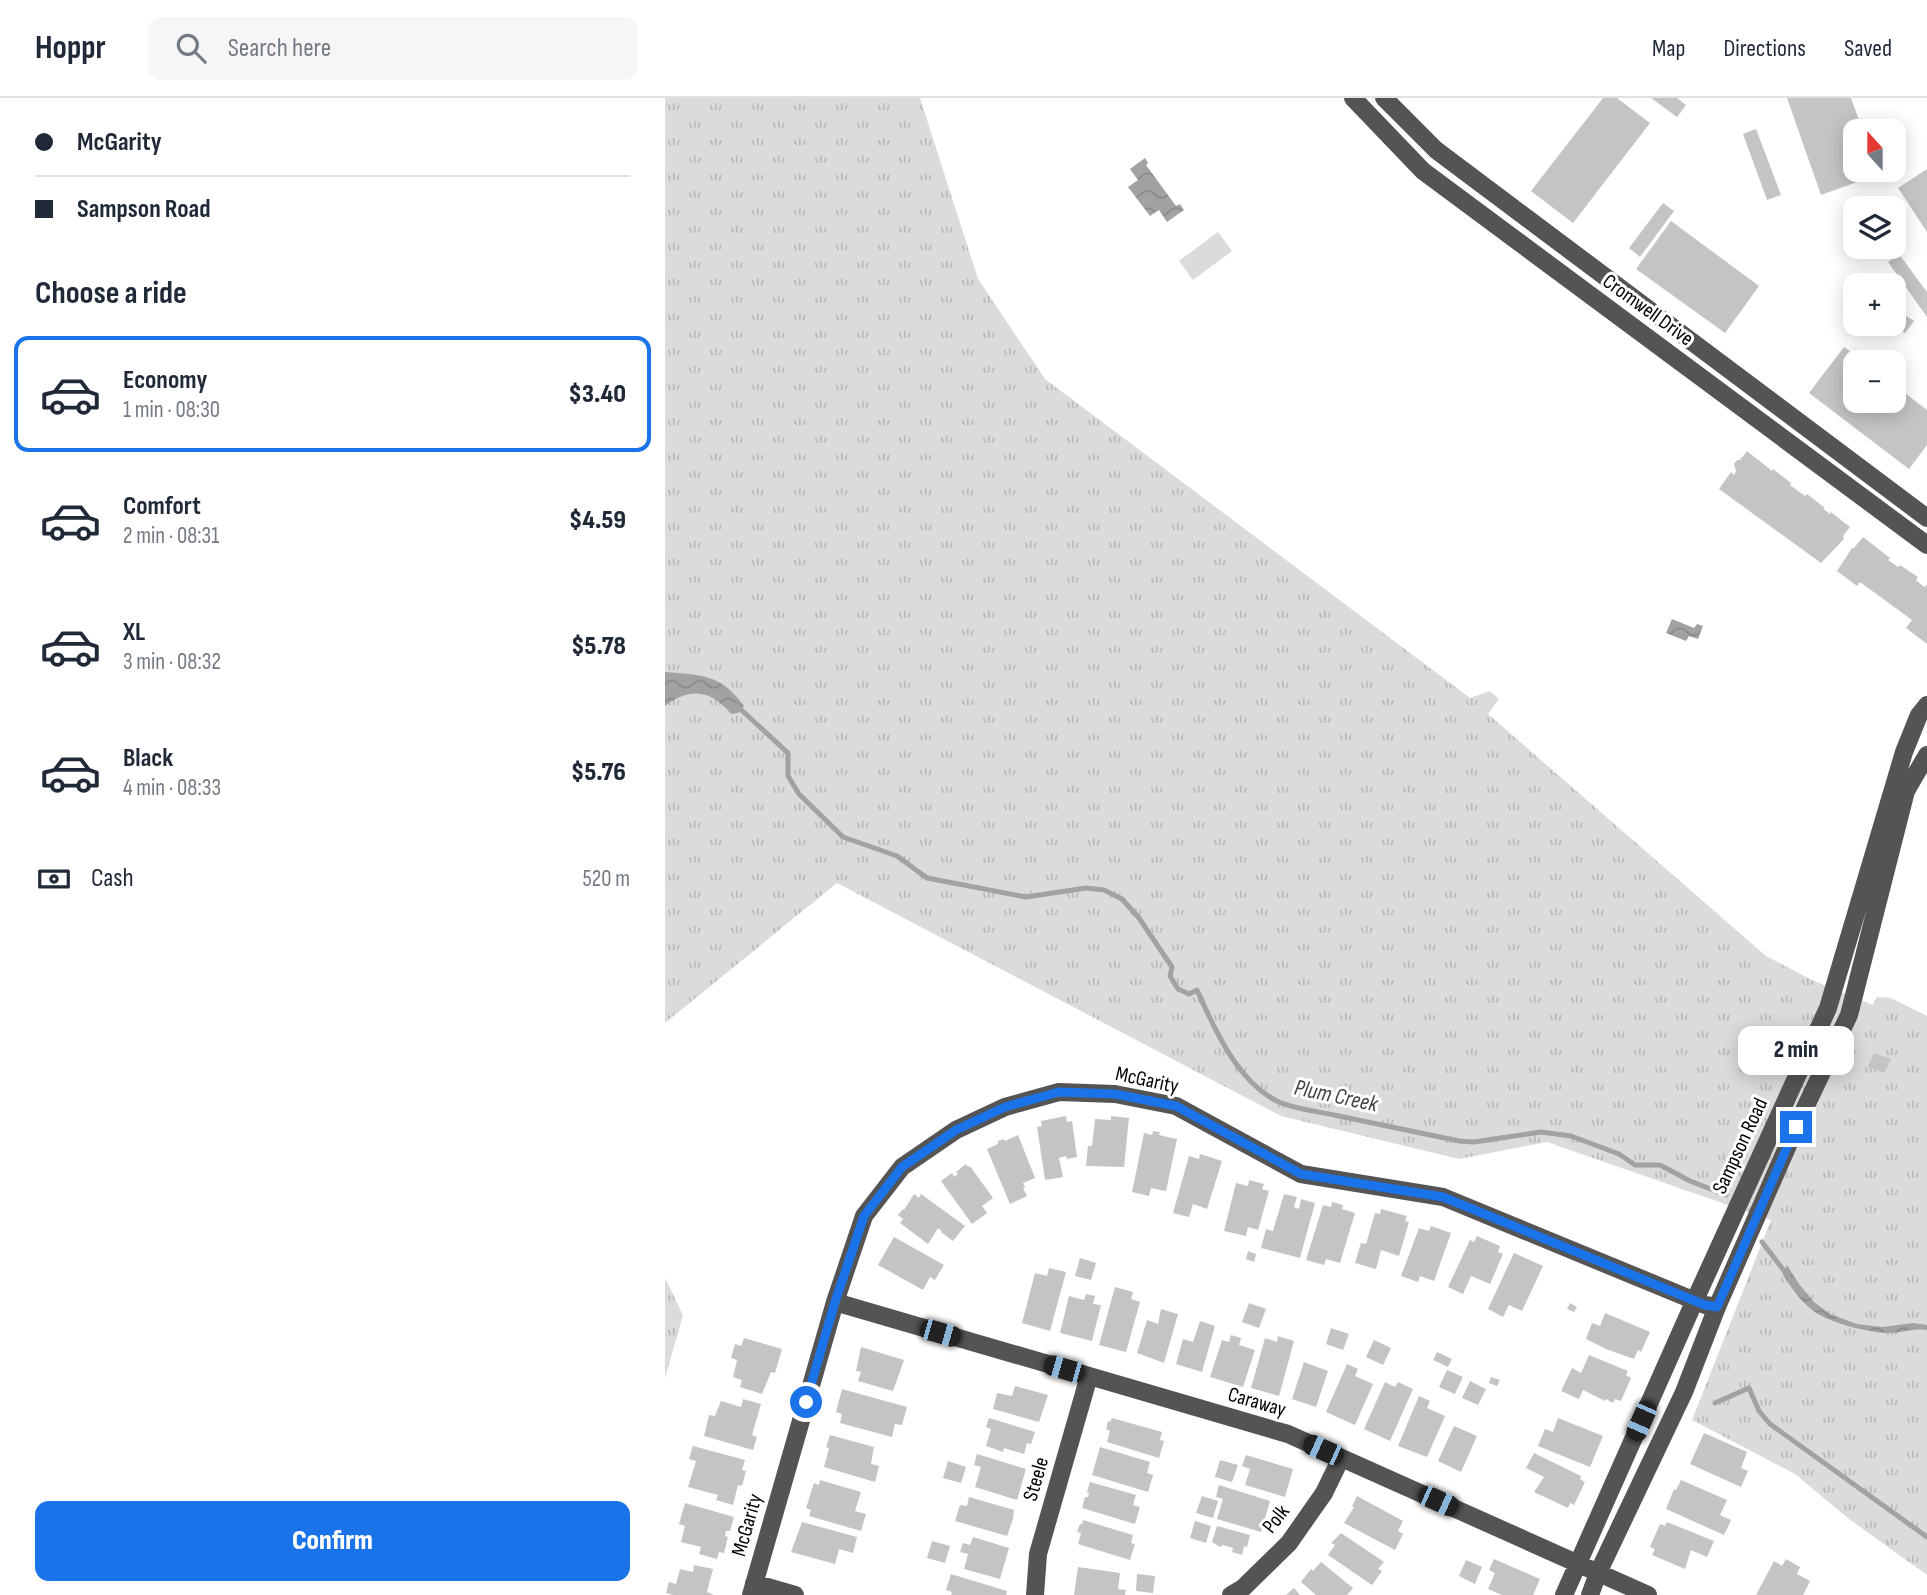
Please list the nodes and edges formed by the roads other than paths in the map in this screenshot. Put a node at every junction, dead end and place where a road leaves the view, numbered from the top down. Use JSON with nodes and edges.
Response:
{"nodes":[{"id":1,"x":1353,"y":98,"type":"edge"},
{"id":2,"x":1384,"y":98,"type":"edge"},
{"id":3,"x":1927,"y":518,"type":"edge"},
{"id":4,"x":1927,"y":545,"type":"edge"},
{"id":5,"x":1927,"y":705,"type":"edge"},
{"id":6,"x":1927,"y":755,"type":"edge"},
{"id":7,"x":1695,"y":1300,"type":"junction"},
{"id":8,"x":835,"y":1302,"type":"junction"},
{"id":9,"x":1717,"y":1307,"type":"junction"},
{"id":10,"x":1089,"y":1376,"type":"junction"},
{"id":11,"x":1341,"y":1458,"type":"junction"},
{"id":12,"x":1577,"y":1563,"type":"junction"},
{"id":13,"x":1598,"y":1573,"type":"junction"},
{"id":14,"x":752,"y":1589,"type":"edge"},
{"id":15,"x":795,"y":1595,"type":"edge"},
{"id":16,"x":1035,"y":1595,"type":"edge"},
{"id":17,"x":1231,"y":1595,"type":"edge"},
{"id":18,"x":1564,"y":1595,"type":"edge"},
{"id":19,"x":1590,"y":1595,"type":"edge"},
{"id":20,"x":1648,"y":1595,"type":"edge"}],
"edges":[{"from":1,"to":4,"type":"street","name":"Cromwell Drive"},
{"from":2,"to":3,"type":"street","name":"Cromwell Drive"},
{"from":5,"to":7,"type":"street","name":"Sampson Road"},
{"from":6,"to":9,"type":"street","name":"Sampson Road"},
{"from":7,"to":8,"type":"street","name":"McGarity"},
{"from":7,"to":9,"type":"street","name":"McGarity"},
{"from":7,"to":12,"type":"street","name":"Sampson Road"},
{"from":8,"to":10,"type":"street","name":"Caraway"},
{"from":8,"to":14,"type":"street","name":"McGarity"},
{"from":9,"to":13,"type":"street","name":"Sampson Road"},
{"from":10,"to":11,"type":"street","name":"Caraway"},
{"from":10,"to":16,"type":"street","name":"Steele"},
{"from":11,"to":12,"type":"street","name":"Caraway"},
{"from":11,"to":17,"type":"street","name":"Polk"},
{"from":12,"to":13,"type":"street","name":"Caraway"},
{"from":12,"to":18,"type":"street","name":"Sampson Road"},
{"from":13,"to":19,"type":"street","name":"Sampson Road"},
{"from":13,"to":20,"type":"street","name":"Caraway"},
{"from":14,"to":15,"type":"street"}]}
